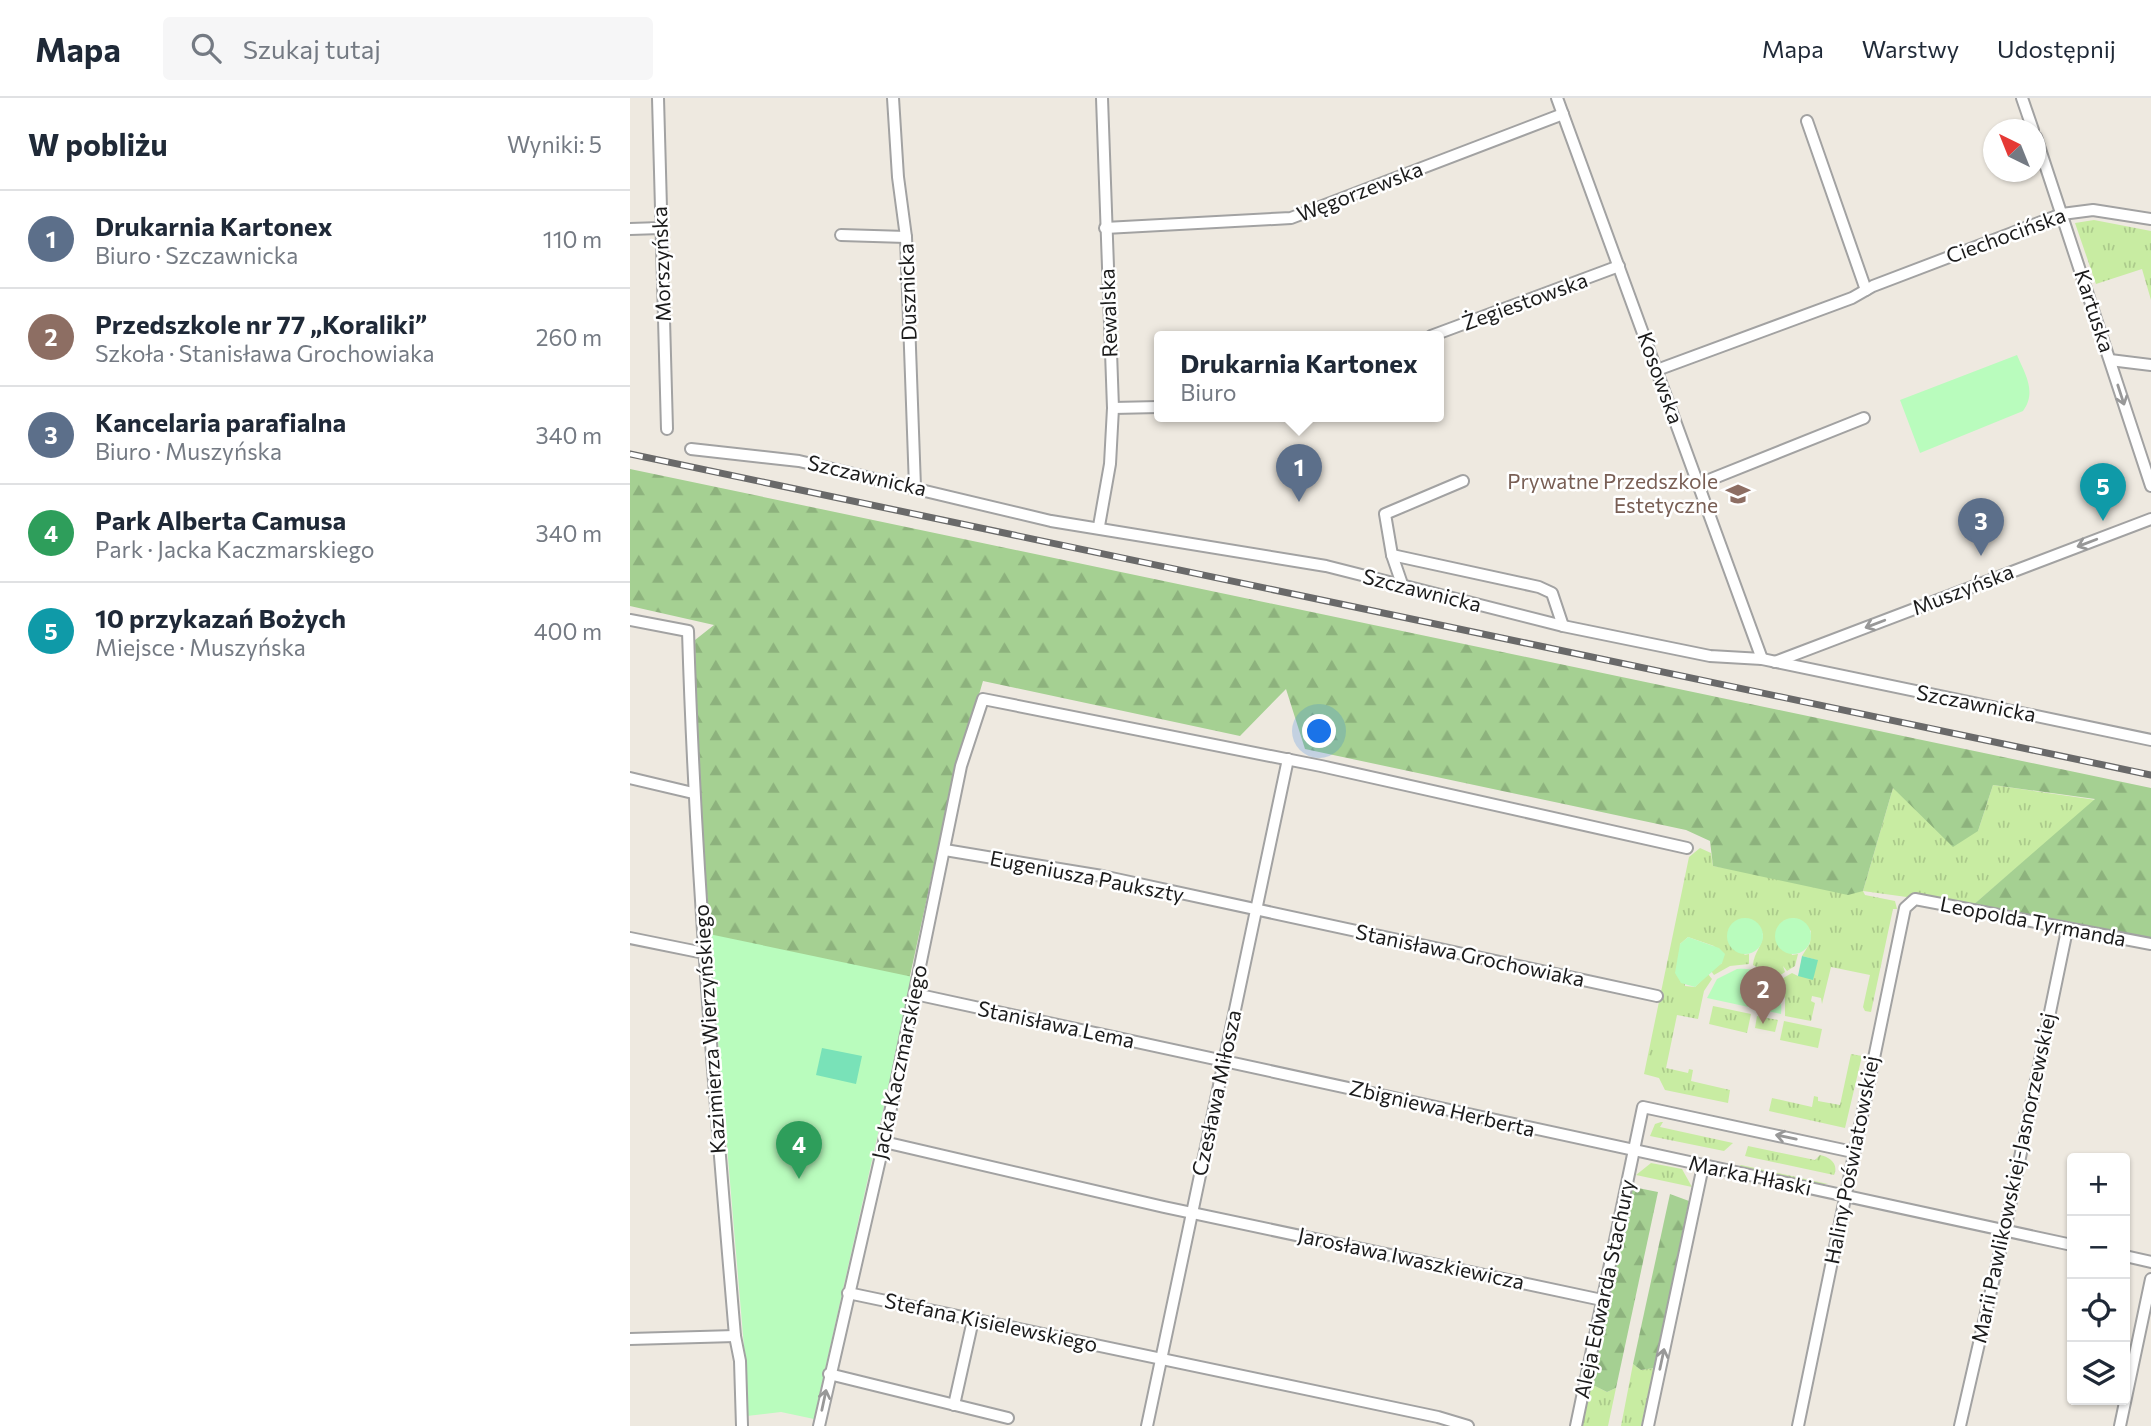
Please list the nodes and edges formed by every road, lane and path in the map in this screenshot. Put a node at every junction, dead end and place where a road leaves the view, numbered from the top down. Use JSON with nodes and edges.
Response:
{"nodes":[{"id":1,"x":658,"y":98,"type":"edge"},
{"id":2,"x":893,"y":98,"type":"edge"},
{"id":3,"x":1102,"y":98,"type":"edge"},
{"id":4,"x":1557,"y":98,"type":"edge"},
{"id":5,"x":2022,"y":98,"type":"edge"},
{"id":6,"x":1563,"y":114,"type":"junction"},
{"id":7,"x":2029,"y":119,"type":"edge"},
{"id":8,"x":1807,"y":121,"type":"dead end"},
{"id":9,"x":2046,"y":168,"type":"edge"},
{"id":10,"x":2062,"y":214,"type":"junction"},
{"id":11,"x":2151,"y":219,"type":"edge"},
{"id":12,"x":661,"y":228,"type":"junction"},
{"id":13,"x":1105,"y":228,"type":"junction"},
{"id":14,"x":630,"y":229,"type":"edge"},
{"id":15,"x":841,"y":235,"type":"dead end"},
{"id":16,"x":906,"y":237,"type":"junction"},
{"id":17,"x":1619,"y":266,"type":"junction"},
{"id":18,"x":1866,"y":290,"type":"junction"},
{"id":19,"x":1444,"y":331,"type":"edge"},
{"id":20,"x":2110,"y":360,"type":"junction"},
{"id":21,"x":2151,"y":365,"type":"edge"},
{"id":22,"x":1657,"y":370,"type":"junction"},
{"id":23,"x":1154,"y":407,"type":"edge"},
{"id":24,"x":1112,"y":408,"type":"junction"},
{"id":25,"x":1864,"y":418,"type":"dead end"},
{"id":26,"x":667,"y":429,"type":"dead end"},
{"id":27,"x":691,"y":449,"type":"dead end"},
{"id":28,"x":1463,"y":481,"type":"dead end"},
{"id":29,"x":1699,"y":484,"type":"junction"},
{"id":30,"x":2151,"y":486,"type":"edge"},
{"id":31,"x":915,"y":487,"type":"junction"},
{"id":32,"x":2151,"y":519,"type":"edge"},
{"id":33,"x":1099,"y":526,"type":"junction"},
{"id":34,"x":1392,"y":555,"type":"junction"},
{"id":35,"x":1403,"y":587,"type":"junction"},
{"id":36,"x":630,"y":620,"type":"edge"},
{"id":37,"x":1563,"y":626,"type":"junction"},
{"id":38,"x":1762,"y":659,"type":"junction"},
{"id":39,"x":1775,"y":662,"type":"junction"},
{"id":40,"x":2151,"y":740,"type":"edge"},
{"id":41,"x":1288,"y":760,"type":"junction"},
{"id":42,"x":630,"y":778,"type":"edge"},
{"id":43,"x":693,"y":793,"type":"junction"},
{"id":44,"x":1688,"y":848,"type":"dead end"},
{"id":45,"x":945,"y":850,"type":"junction"},
{"id":46,"x":1916,"y":899,"type":"joint"},
{"id":47,"x":1256,"y":911,"type":"junction"},
{"id":48,"x":2067,"y":930,"type":"junction"},
{"id":49,"x":630,"y":938,"type":"edge"},
{"id":50,"x":2151,"y":944,"type":"edge"},
{"id":51,"x":704,"y":953,"type":"junction"},
{"id":52,"x":915,"y":994,"type":"junction"},
{"id":53,"x":1657,"y":996,"type":"dead end"},
{"id":54,"x":1224,"y":1061,"type":"junction"},
{"id":55,"x":884,"y":1142,"type":"junction"},
{"id":56,"x":1633,"y":1152,"type":"junction"},
{"id":57,"x":1853,"y":1152,"type":"junction"},
{"id":58,"x":1703,"y":1166,"type":"junction"},
{"id":59,"x":1846,"y":1197,"type":"junction"},
{"id":60,"x":1192,"y":1213,"type":"junction"},
{"id":61,"x":2005,"y":1230,"type":"junction"},
{"id":62,"x":2067,"y":1244,"type":"edge"},
{"id":63,"x":2130,"y":1257,"type":"edge"},
{"id":64,"x":2151,"y":1262,"type":"edge"},
{"id":65,"x":2151,"y":1279,"type":"edge"},
{"id":66,"x":848,"y":1293,"type":"junction"},
{"id":67,"x":1602,"y":1300,"type":"junction"},
{"id":68,"x":974,"y":1320,"type":"junction"},
{"id":69,"x":735,"y":1336,"type":"junction"},
{"id":70,"x":630,"y":1339,"type":"edge"},
{"id":71,"x":1161,"y":1359,"type":"junction"},
{"id":72,"x":830,"y":1374,"type":"junction"},
{"id":73,"x":954,"y":1405,"type":"junction"},
{"id":74,"x":1008,"y":1418,"type":"dead end"},
{"id":75,"x":742,"y":1426,"type":"edge"},
{"id":76,"x":819,"y":1426,"type":"edge"},
{"id":77,"x":1147,"y":1426,"type":"edge"},
{"id":78,"x":1468,"y":1426,"type":"edge"},
{"id":79,"x":1576,"y":1426,"type":"edge"},
{"id":80,"x":1648,"y":1426,"type":"edge"},
{"id":81,"x":1798,"y":1426,"type":"edge"},
{"id":82,"x":1960,"y":1426,"type":"edge"},
{"id":83,"x":2120,"y":1426,"type":"edge"}],
"edges":[{"from":1,"to":12,"type":"street","name":"Morszyńska"},
{"from":2,"to":16,"type":"street","name":"Dusznicka"},
{"from":3,"to":13,"type":"street","name":"Rewalska"},
{"from":4,"to":6,"type":"street","name":"Kosowska"},
{"from":5,"to":7,"type":"street"},
{"from":6,"to":13,"type":"street","name":"Węgorzewska"},
{"from":6,"to":17,"type":"street","name":"Kosowska"},
{"from":8,"to":18,"type":"street"},
{"from":9,"to":10,"type":"street","name":"Kartuska"},
{"from":10,"to":11,"type":"street","name":"Ciechocińska"},
{"from":10,"to":18,"type":"street","name":"Ciechocińska"},
{"from":10,"to":20,"type":"street","name":"Kartuska"},
{"from":12,"to":14,"type":"street"},
{"from":12,"to":26,"type":"street","name":"Morszyńska"},
{"from":13,"to":24,"type":"street","name":"Rewalska"},
{"from":15,"to":16,"type":"street"},
{"from":16,"to":31,"type":"street","name":"Dusznicka"},
{"from":17,"to":19,"type":"street","name":"Żegiestowska"},
{"from":17,"to":22,"type":"street","name":"Kosowska"},
{"from":18,"to":22,"type":"street","name":"Ciechocińska"},
{"from":20,"to":21,"type":"street"},
{"from":20,"to":30,"type":"street","name":"Kartuska","one_way":true},
{"from":22,"to":29,"type":"street","name":"Kosowska"},
{"from":23,"to":24,"type":"street"},
{"from":24,"to":33,"type":"street","name":"Rewalska"},
{"from":25,"to":29,"type":"street"},
{"from":27,"to":31,"type":"street","name":"Szczawnicka"},
{"from":28,"to":34,"type":"street"},
{"from":29,"to":38,"type":"street","name":"Kosowska"},
{"from":31,"to":33,"type":"street","name":"Szczawnicka"},
{"from":32,"to":39,"type":"street","name":"Muszyńska","one_way":true},
{"from":33,"to":35,"type":"street","name":"Szczawnicka"},
{"from":34,"to":35,"type":"street"},
{"from":34,"to":37,"type":"street"},
{"from":35,"to":37,"type":"street","name":"Szczawnicka"},
{"from":36,"to":43,"type":"street","name":"Kazimierza Wierzyńskiego"},
{"from":37,"to":38,"type":"street","name":"Szczawnicka"},
{"from":38,"to":39,"type":"street","name":"Szczawnicka"},
{"from":39,"to":40,"type":"street","name":"Szczawnicka"},
{"from":41,"to":44,"type":"street"},
{"from":41,"to":45,"type":"street","name":"Jacka Kaczmarskiego"},
{"from":41,"to":47,"type":"street","name":"Czesława Miłosza"},
{"from":42,"to":43,"type":"street"},
{"from":43,"to":51,"type":"street","name":"Kazimierza Wierzyńskiego"},
{"from":45,"to":47,"type":"street","name":"Eugeniusza Paukszty"},
{"from":45,"to":52,"type":"street","name":"Jacka Kaczmarskiego"},
{"from":46,"to":48,"type":"street","name":"Leopolda Tyrmanda"},
{"from":46,"to":57,"type":"street","name":"Haliny Poświatowskiej"},
{"from":47,"to":53,"type":"street","name":"Stanisława Grochowiaka"},
{"from":47,"to":54,"type":"street","name":"Czesława Miłosza"},
{"from":48,"to":50,"type":"street","name":"Leopolda Tyrmanda"},
{"from":48,"to":61,"type":"street","name":"Marii Pawlikowskiej-Jasnorzewskiej"},
{"from":49,"to":51,"type":"street"},
{"from":51,"to":69,"type":"street","name":"Kazimierza Wierzyńskiego"},
{"from":52,"to":54,"type":"street","name":"Stanisława Lema"},
{"from":52,"to":55,"type":"street","name":"Jacka Kaczmarskiego"},
{"from":54,"to":56,"type":"street","name":"Zbigniewa Herberta"},
{"from":54,"to":60,"type":"street","name":"Czesława Miłosza"},
{"from":55,"to":60,"type":"street","name":"Jarosława Iwaszkiewicza"},
{"from":55,"to":66,"type":"street","name":"Jacka Kaczmarskiego"},
{"from":57,"to":56,"type":"street","name":"Aleja Edwarda Stachury","one_way":true},
{"from":56,"to":58,"type":"street","name":"Marka Hłaski"},
{"from":56,"to":67,"type":"street","name":"Aleja Edwarda Stachury"},
{"from":57,"to":59,"type":"street","name":"Haliny Poświatowskiej"},
{"from":58,"to":59,"type":"street","name":"Marka Hłaski"},
{"from":80,"to":58,"type":"street","one_way":true},
{"from":59,"to":61,"type":"street","name":"Marka Hłaski"},
{"from":59,"to":81,"type":"street","name":"Haliny Poświatowskiej"},
{"from":60,"to":67,"type":"street","name":"Jarosława Iwaszkiewicza"},
{"from":60,"to":71,"type":"street","name":"Czesława Miłosza"},
{"from":61,"to":62,"type":"street","name":"Marka Hłaski"},
{"from":61,"to":82,"type":"street","name":"Marii Pawlikowskiej-Jasnorzewskiej"},
{"from":63,"to":64,"type":"street"},
{"from":65,"to":83,"type":"street"},
{"from":66,"to":68,"type":"street","name":"Stefana Kisielewskiego"},
{"from":66,"to":72,"type":"street","name":"Jacka Kaczmarskiego"},
{"from":67,"to":79,"type":"street","name":"Aleja Edwarda Stachury"},
{"from":68,"to":71,"type":"street","name":"Stefana Kisielewskiego"},
{"from":68,"to":73,"type":"street"},
{"from":69,"to":70,"type":"street"},
{"from":69,"to":75,"type":"street","name":"Kazimierza Wierzyńskiego"},
{"from":71,"to":77,"type":"street","name":"Czesława Miłosza"},
{"from":71,"to":78,"type":"street","name":"Stefana Kisielewskiego"},
{"from":72,"to":73,"type":"street"},
{"from":76,"to":72,"type":"street","name":"Jacka Kaczmarskiego","one_way":true},
{"from":73,"to":74,"type":"street"}]}
